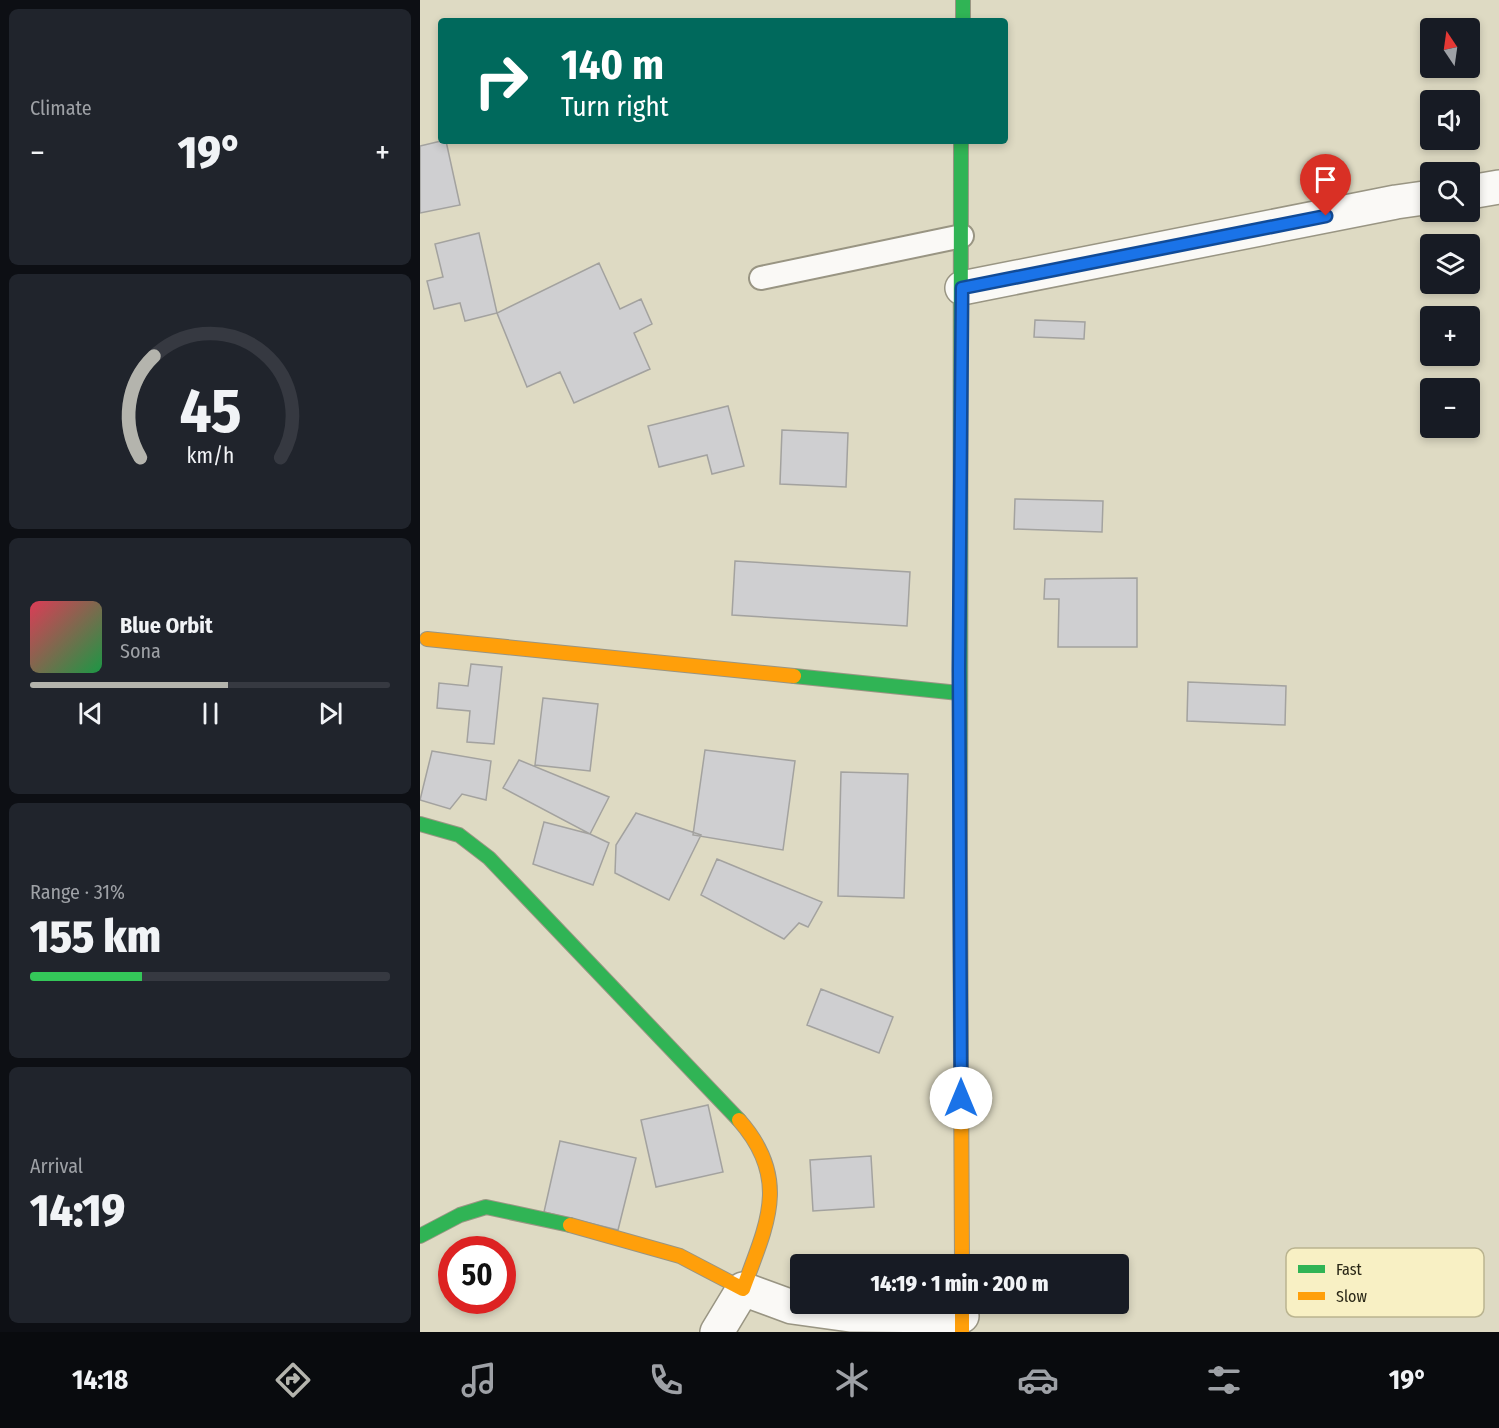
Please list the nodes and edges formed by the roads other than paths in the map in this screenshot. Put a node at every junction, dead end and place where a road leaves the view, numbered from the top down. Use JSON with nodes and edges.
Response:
{"nodes":[{"id":1,"x":963,"y":0,"type":"edge"},
{"id":2,"x":963,"y":18,"type":"edge"},
{"id":3,"x":961,"y":144,"type":"edge"},
{"id":4,"x":1499,"y":187,"type":"edge"},
{"id":5,"x":1480,"y":190,"type":"edge"},
{"id":6,"x":1420,"y":199,"type":"edge"},
{"id":7,"x":962,"y":237,"type":"junction"},
{"id":8,"x":761,"y":278,"type":"dead end"},
{"id":9,"x":962,"y":288,"type":"junction"},
{"id":10,"x":427,"y":639,"type":"dead end"},
{"id":11,"x":959,"y":693,"type":"junction"},
{"id":12,"x":420,"y":824,"type":"edge"},
{"id":13,"x":420,"y":1236,"type":"edge"},
{"id":14,"x":962,"y":1254,"type":"edge"},
{"id":15,"x":743,"y":1289,"type":"junction"},
{"id":16,"x":962,"y":1317,"type":"edge"},
{"id":17,"x":717,"y":1332,"type":"edge"}],
"edges":[{"from":1,"to":2,"type":"street"},
{"from":3,"to":7,"type":"street"},
{"from":4,"to":5,"type":"street"},
{"from":6,"to":9,"type":"street"},
{"from":7,"to":8,"type":"lane"},
{"from":7,"to":9,"type":"street"},
{"from":9,"to":11,"type":"street"},
{"from":10,"to":11,"type":"street"},
{"from":11,"to":14,"type":"street"},
{"from":12,"to":15,"type":"street"},
{"from":13,"to":15,"type":"street"},
{"from":15,"to":16,"type":"street"},
{"from":15,"to":17,"type":"street"}]}
